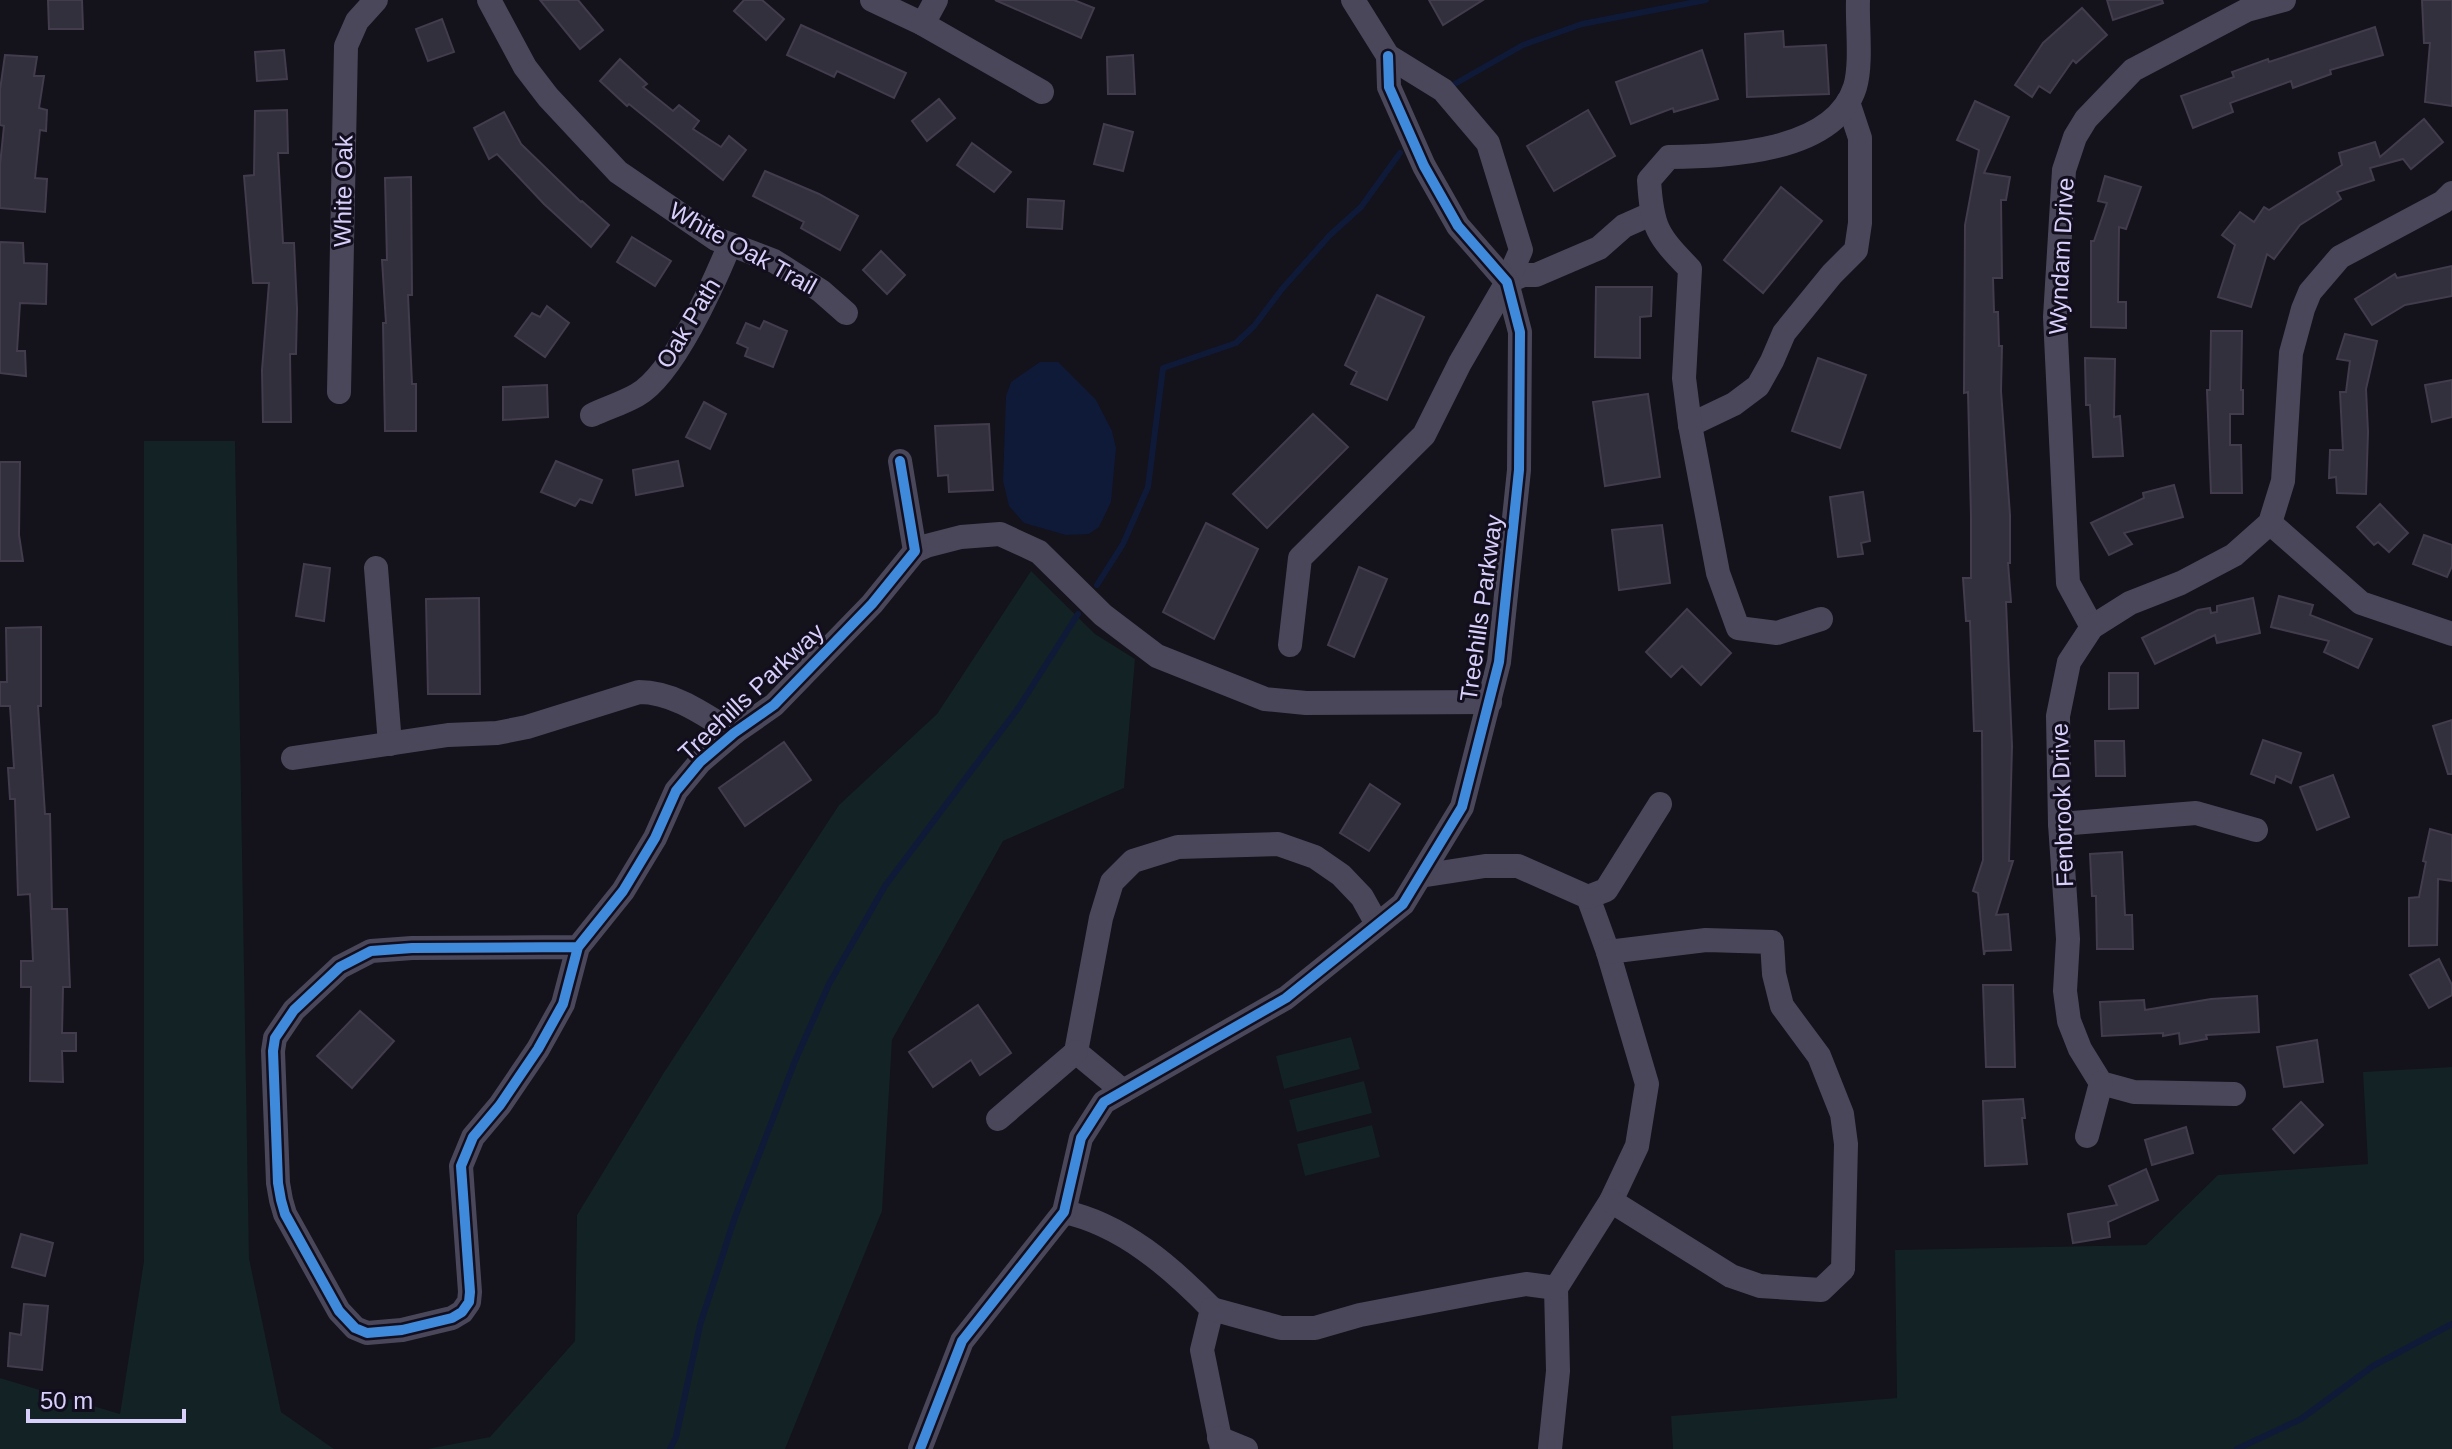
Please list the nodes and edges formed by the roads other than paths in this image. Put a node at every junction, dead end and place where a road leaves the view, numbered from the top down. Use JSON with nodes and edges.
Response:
{"nodes":[{"id":1,"x":376,"y":0,"type":"edge"},
{"id":2,"x":489,"y":0,"type":"edge"},
{"id":3,"x":872,"y":0,"type":"edge"},
{"id":4,"x":936,"y":0,"type":"edge"},
{"id":5,"x":1353,"y":0,"type":"edge"},
{"id":6,"x":1858,"y":0,"type":"edge"},
{"id":7,"x":2284,"y":0,"type":"edge"},
{"id":8,"x":923,"y":24,"type":"junction"},
{"id":9,"x":1388,"y":56,"type":"junction"},
{"id":10,"x":1042,"y":92,"type":"dead end"},
{"id":11,"x":1848,"y":102,"type":"junction"},
{"id":12,"x":2452,"y":193,"type":"edge"},
{"id":13,"x":1651,"y":214,"type":"junction"},
{"id":14,"x":730,"y":244,"type":"junction"},
{"id":15,"x":1507,"y":282,"type":"junction"},
{"id":16,"x":846,"y":313,"type":"dead end"},
{"id":17,"x":339,"y":392,"type":"dead end"},
{"id":18,"x":592,"y":415,"type":"dead end"},
{"id":19,"x":1690,"y":425,"type":"junction"},
{"id":20,"x":900,"y":461,"type":"dead end"},
{"id":21,"x":2270,"y":523,"type":"junction"},
{"id":22,"x":915,"y":551,"type":"junction"},
{"id":23,"x":376,"y":568,"type":"dead end"},
{"id":24,"x":1821,"y":619,"type":"dead end"},
{"id":25,"x":2092,"y":627,"type":"junction"},
{"id":26,"x":2452,"y":634,"type":"edge"},
{"id":27,"x":1290,"y":645,"type":"dead end"},
{"id":28,"x":1490,"y":702,"type":"junction"},
{"id":29,"x":734,"y":733,"type":"junction"},
{"id":30,"x":390,"y":744,"type":"junction"},
{"id":31,"x":293,"y":758,"type":"dead end"},
{"id":32,"x":1660,"y":804,"type":"dead end"},
{"id":33,"x":2060,"y":824,"type":"junction"},
{"id":34,"x":2256,"y":830,"type":"dead end"},
{"id":35,"x":1420,"y":876,"type":"junction"},
{"id":36,"x":1588,"y":897,"type":"junction"},
{"id":37,"x":1377,"y":924,"type":"junction"},
{"id":38,"x":578,"y":947,"type":"junction"},
{"id":39,"x":1608,"y":952,"type":"junction"},
{"id":40,"x":1076,"y":1052,"type":"junction"},
{"id":41,"x":2101,"y":1083,"type":"junction"},
{"id":42,"x":1123,"y":1091,"type":"junction"},
{"id":43,"x":2234,"y":1094,"type":"dead end"},
{"id":44,"x":998,"y":1119,"type":"dead end"},
{"id":45,"x":2087,"y":1136,"type":"dead end"},
{"id":46,"x":1611,"y":1201,"type":"junction"},
{"id":47,"x":1064,"y":1212,"type":"junction"},
{"id":48,"x":1556,"y":1288,"type":"junction"},
{"id":49,"x":1212,"y":1309,"type":"junction"},
{"id":50,"x":1221,"y":1443,"type":"edge"},
{"id":51,"x":920,"y":1449,"type":"edge"},
{"id":52,"x":1246,"y":1449,"type":"edge"},
{"id":53,"x":1550,"y":1449,"type":"edge"}],
"edges":[{"from":1,"to":17,"type":"street","name":"White Oak"},
{"from":2,"to":14,"type":"street","name":"White Oak Trail"},
{"from":3,"to":8,"type":"street"},
{"from":4,"to":8,"type":"street"},
{"from":5,"to":9,"type":"street","name":"Treehills Parkway"},
{"from":6,"to":11,"type":"street"},
{"from":7,"to":25,"type":"street","name":"Wyndam Drive"},
{"from":8,"to":10,"type":"street"},
{"from":9,"to":15,"type":"street","name":"Treehills Parkway"},
{"from":9,"to":15,"type":"street","name":"Treehills Parkway"},
{"from":11,"to":13,"type":"street"},
{"from":11,"to":19,"type":"street"},
{"from":12,"to":21,"type":"street"},
{"from":13,"to":15,"type":"street"},
{"from":13,"to":19,"type":"street"},
{"from":14,"to":16,"type":"street","name":"White Oak Trail"},
{"from":14,"to":18,"type":"street","name":"Oak Path"},
{"from":15,"to":27,"type":"street","name":"Treehills Parkway"},
{"from":15,"to":28,"type":"street","name":"Treehills Parkway"},
{"from":19,"to":24,"type":"street"},
{"from":20,"to":22,"type":"street"},
{"from":21,"to":25,"type":"street","name":"Fenbrook Drive"},
{"from":21,"to":26,"type":"street"},
{"from":22,"to":28,"type":"street","name":"Treehills Parkway"},
{"from":22,"to":29,"type":"street","name":"Treehills Parkway"},
{"from":23,"to":30,"type":"street"},
{"from":25,"to":33,"type":"street","name":"Fenbrook Drive"},
{"from":28,"to":35,"type":"street","name":"Treehills Parkway"},
{"from":29,"to":30,"type":"street","name":"Treehills Parkway"},
{"from":29,"to":38,"type":"street","name":"Treehills Parkway"},
{"from":30,"to":31,"type":"street","name":"Treehills Parkway"},
{"from":32,"to":36,"type":"street"},
{"from":33,"to":34,"type":"street"},
{"from":33,"to":41,"type":"street","name":"Fenbrook Drive"},
{"from":35,"to":36,"type":"street"},
{"from":35,"to":37,"type":"street","name":"Treehills Parkway"},
{"from":36,"to":39,"type":"street"},
{"from":37,"to":40,"type":"street"},
{"from":37,"to":42,"type":"street","name":"Treehills Parkway"},
{"from":38,"to":38,"type":"street","name":"Treehills Parkway"},
{"from":39,"to":46,"type":"street"},
{"from":39,"to":46,"type":"street"},
{"from":40,"to":42,"type":"street"},
{"from":40,"to":44,"type":"street"},
{"from":41,"to":43,"type":"street"},
{"from":41,"to":45,"type":"street"},
{"from":42,"to":47,"type":"street","name":"Treehills Parkway"},
{"from":46,"to":48,"type":"street"},
{"from":47,"to":49,"type":"street"},
{"from":47,"to":51,"type":"street","name":"Treehills Parkway"},
{"from":48,"to":49,"type":"street"},
{"from":48,"to":53,"type":"street"},
{"from":49,"to":50,"type":"street"},
{"from":50,"to":52,"type":"street"}]}
